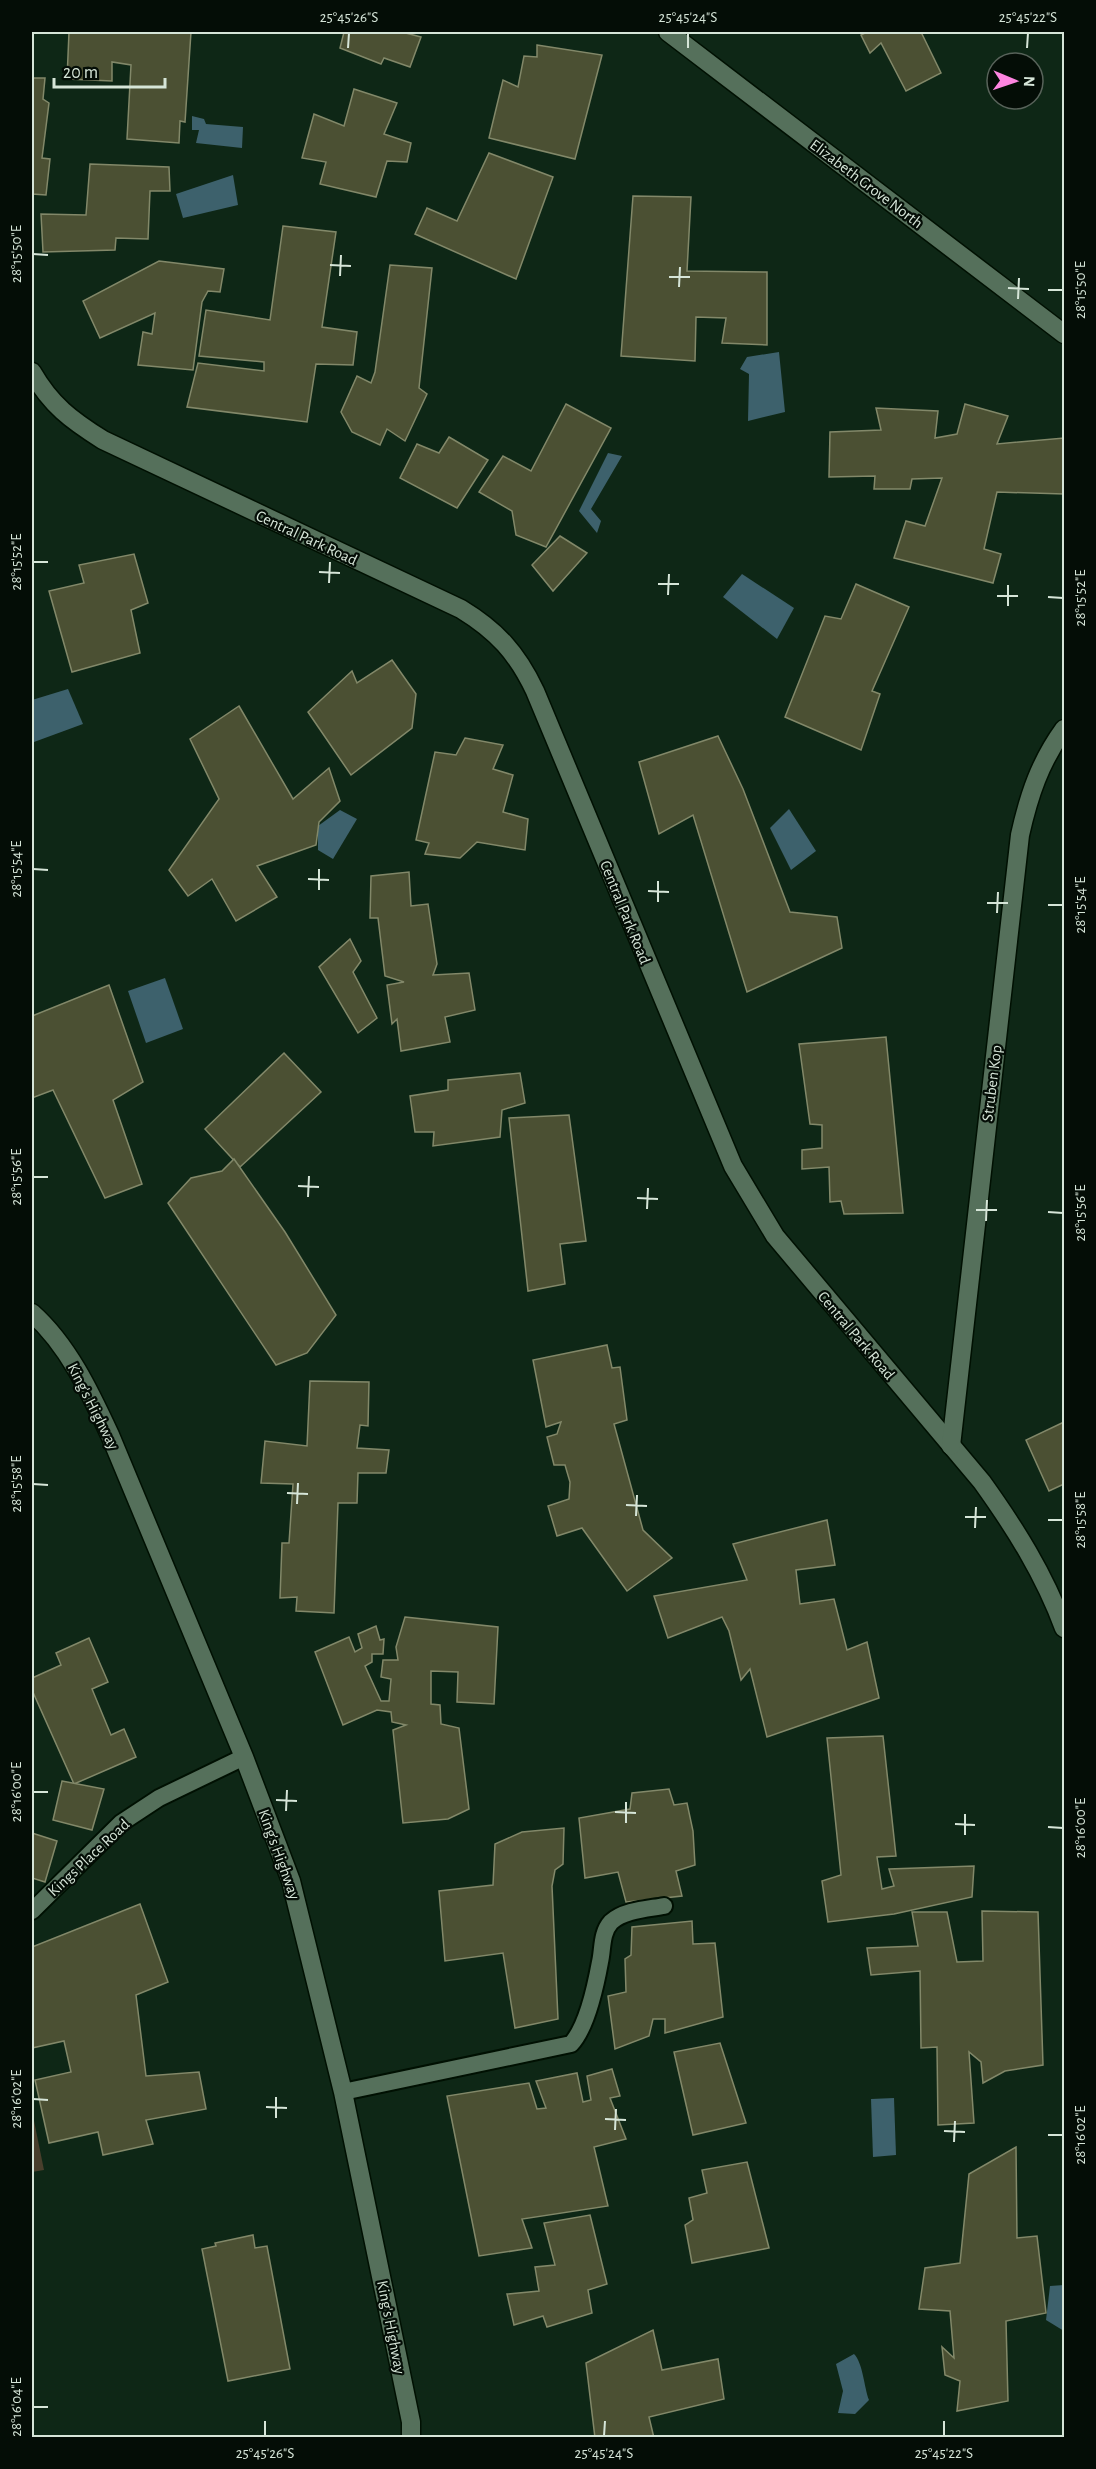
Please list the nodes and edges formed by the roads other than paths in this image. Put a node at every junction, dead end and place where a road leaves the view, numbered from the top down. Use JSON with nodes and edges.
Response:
{"nodes":[{"id":1,"x":668,"y":32,"type":"edge"},
{"id":2,"x":1065,"y":334,"type":"edge"},
{"id":3,"x":32,"y":372,"type":"edge"},
{"id":4,"x":1065,"y":729,"type":"edge"},
{"id":5,"x":32,"y":1313,"type":"edge"},
{"id":6,"x":951,"y":1446,"type":"junction"},
{"id":7,"x":1065,"y":1628,"type":"edge"},
{"id":8,"x":244,"y":1757,"type":"junction"},
{"id":9,"x":664,"y":1906,"type":"dead end"},
{"id":10,"x":32,"y":1911,"type":"edge"},
{"id":11,"x":343,"y":2092,"type":"junction"},
{"id":12,"x":411,"y":2438,"type":"edge"}],
"edges":[{"from":1,"to":2,"type":"street","name":"Elizabeth Grove North"},
{"from":3,"to":6,"type":"street","name":"Central Park Road"},
{"from":4,"to":6,"type":"street","name":"Struben Kop"},
{"from":5,"to":8,"type":"street","name":"King's Highway"},
{"from":6,"to":7,"type":"street","name":"Central Park Road"},
{"from":8,"to":10,"type":"lane","name":"Kings Place Road"},
{"from":8,"to":11,"type":"street","name":"King's Highway"},
{"from":9,"to":11,"type":"lane"},
{"from":11,"to":12,"type":"street","name":"King's Highway"}]}
